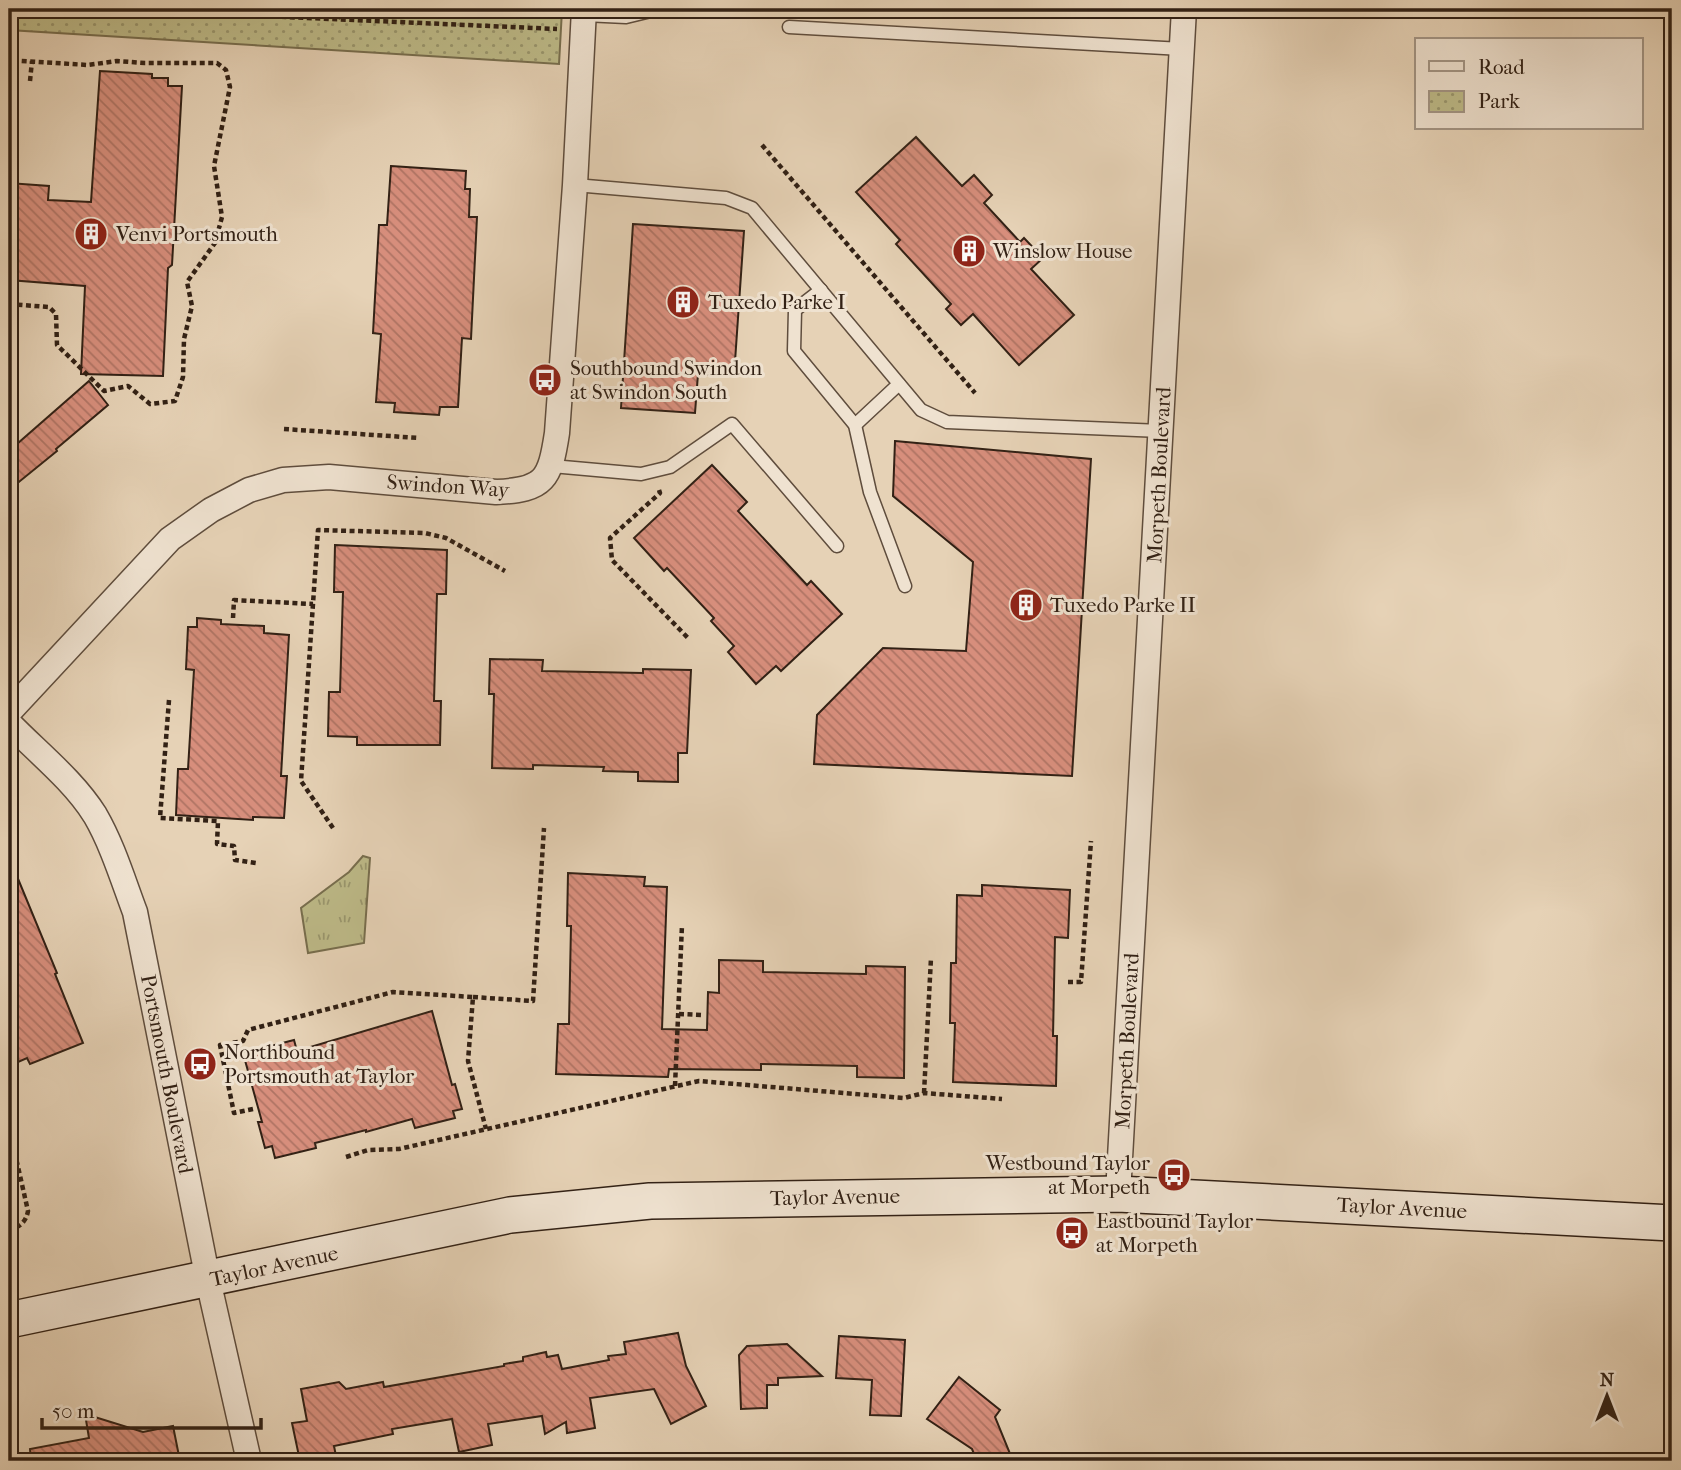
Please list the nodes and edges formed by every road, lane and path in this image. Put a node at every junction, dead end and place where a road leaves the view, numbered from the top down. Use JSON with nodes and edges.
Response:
{"nodes":[{"id":1,"x":103,"y":9,"type":"edge"},
{"id":2,"x":321,"y":9,"type":"edge"},
{"id":3,"x":337,"y":9,"type":"edge"},
{"id":4,"x":659,"y":9,"type":"edge"},
{"id":5,"x":1184,"y":9,"type":"edge"},
{"id":6,"x":315,"y":17,"type":"junction"},
{"id":7,"x":583,"y":18,"type":"edge"},
{"id":8,"x":341,"y":19,"type":"junction"},
{"id":9,"x":789,"y":27,"type":"dead end"},
{"id":10,"x":1182,"y":49,"type":"junction"},
{"id":11,"x":22,"y":61,"type":"dead end"},
{"id":12,"x":32,"y":61,"type":"junction"},
{"id":13,"x":30,"y":81,"type":"dead end"},
{"id":14,"x":762,"y":145,"type":"dead end"},
{"id":15,"x":575,"y":185,"type":"junction"},
{"id":16,"x":821,"y":290,"type":"junction"},
{"id":17,"x":9,"y":304,"type":"edge"},
{"id":18,"x":900,"y":384,"type":"junction"},
{"id":19,"x":975,"y":393,"type":"dead end"},
{"id":20,"x":855,"y":425,"type":"junction"},
{"id":21,"x":284,"y":429,"type":"dead end"},
{"id":22,"x":1161,"y":431,"type":"junction"},
{"id":23,"x":419,"y":438,"type":"dead end"},
{"id":24,"x":552,"y":466,"type":"junction"},
{"id":25,"x":650,"y":472,"type":"junction"},
{"id":26,"x":837,"y":546,"type":"dead end"},
{"id":27,"x":505,"y":571,"type":"dead end"},
{"id":28,"x":905,"y":586,"type":"dead end"},
{"id":29,"x":313,"y":604,"type":"junction"},
{"id":30,"x":233,"y":618,"type":"dead end"},
{"id":31,"x":688,"y":638,"type":"dead end"},
{"id":32,"x":169,"y":700,"type":"dead end"},
{"id":33,"x":9,"y":712,"type":"edge"},
{"id":34,"x":9,"y":723,"type":"edge"},
{"id":35,"x":333,"y":828,"type":"dead end"},
{"id":36,"x":544,"y":828,"type":"dead end"},
{"id":37,"x":1091,"y":841,"type":"dead end"},
{"id":38,"x":256,"y":863,"type":"dead end"},
{"id":39,"x":682,"y":925,"type":"dead end"},
{"id":40,"x":931,"y":958,"type":"dead end"},
{"id":41,"x":1068,"y":982,"type":"dead end"},
{"id":42,"x":473,"y":997,"type":"junction"},
{"id":43,"x":679,"y":1014,"type":"junction"},
{"id":44,"x":702,"y":1015,"type":"dead end"},
{"id":45,"x":675,"y":1086,"type":"junction"},
{"id":46,"x":924,"y":1093,"type":"junction"},
{"id":47,"x":1002,"y":1099,"type":"dead end"},
{"id":48,"x":253,"y":1109,"type":"dead end"},
{"id":49,"x":9,"y":1127,"type":"edge"},
{"id":50,"x":486,"y":1129,"type":"junction"},
{"id":51,"x":345,"y":1157,"type":"dead end"},
{"id":52,"x":1118,"y":1194,"type":"junction"},
{"id":53,"x":1672,"y":1223,"type":"edge"},
{"id":54,"x":9,"y":1230,"type":"edge"},
{"id":55,"x":208,"y":1280,"type":"junction"},
{"id":56,"x":9,"y":1320,"type":"edge"},
{"id":57,"x":249,"y":1461,"type":"edge"}],
"edges":[{"from":1,"to":6,"type":"path"},
{"from":2,"to":6,"type":"path"},
{"from":3,"to":8,"type":"path"},
{"from":4,"to":7,"type":"lane"},
{"from":5,"to":10,"type":"street","name":"Morpeth Boulevard"},
{"from":6,"to":8,"type":"path"},
{"from":7,"to":8,"type":"path"},
{"from":7,"to":15,"type":"street"},
{"from":9,"to":10,"type":"lane"},
{"from":10,"to":22,"type":"street","name":"Morpeth Boulevard"},
{"from":11,"to":12,"type":"path"},
{"from":12,"to":13,"type":"path"},
{"from":12,"to":17,"type":"path"},
{"from":14,"to":19,"type":"path"},
{"from":15,"to":16,"type":"lane"},
{"from":15,"to":24,"type":"street"},
{"from":16,"to":18,"type":"lane"},
{"from":16,"to":20,"type":"lane"},
{"from":18,"to":20,"type":"lane"},
{"from":18,"to":22,"type":"lane"},
{"from":20,"to":28,"type":"lane"},
{"from":21,"to":23,"type":"path"},
{"from":22,"to":52,"type":"street","name":"Morpeth Boulevard"},
{"from":24,"to":25,"type":"lane"},
{"from":24,"to":33,"type":"street","name":"Swindon Way"},
{"from":25,"to":26,"type":"lane"},
{"from":25,"to":31,"type":"path"},
{"from":27,"to":29,"type":"path"},
{"from":29,"to":30,"type":"path"},
{"from":29,"to":35,"type":"path"},
{"from":32,"to":38,"type":"path"},
{"from":34,"to":55,"type":"street","name":"Portsmouth Boulevard"},
{"from":36,"to":42,"type":"path"},
{"from":37,"to":41,"type":"path"},
{"from":39,"to":43,"type":"path"},
{"from":40,"to":46,"type":"path"},
{"from":42,"to":48,"type":"path"},
{"from":42,"to":50,"type":"path"},
{"from":43,"to":44,"type":"path"},
{"from":43,"to":45,"type":"path"},
{"from":45,"to":46,"type":"path"},
{"from":45,"to":50,"type":"path"},
{"from":46,"to":47,"type":"path"},
{"from":49,"to":54,"type":"path"},
{"from":50,"to":51,"type":"path"},
{"from":52,"to":53,"type":"street","name":"Taylor Avenue"},
{"from":52,"to":55,"type":"street","name":"Taylor Avenue"},
{"from":55,"to":56,"type":"street","name":"Taylor Avenue"},
{"from":55,"to":57,"type":"street","name":"Portsmouth Boulevard"}]}
